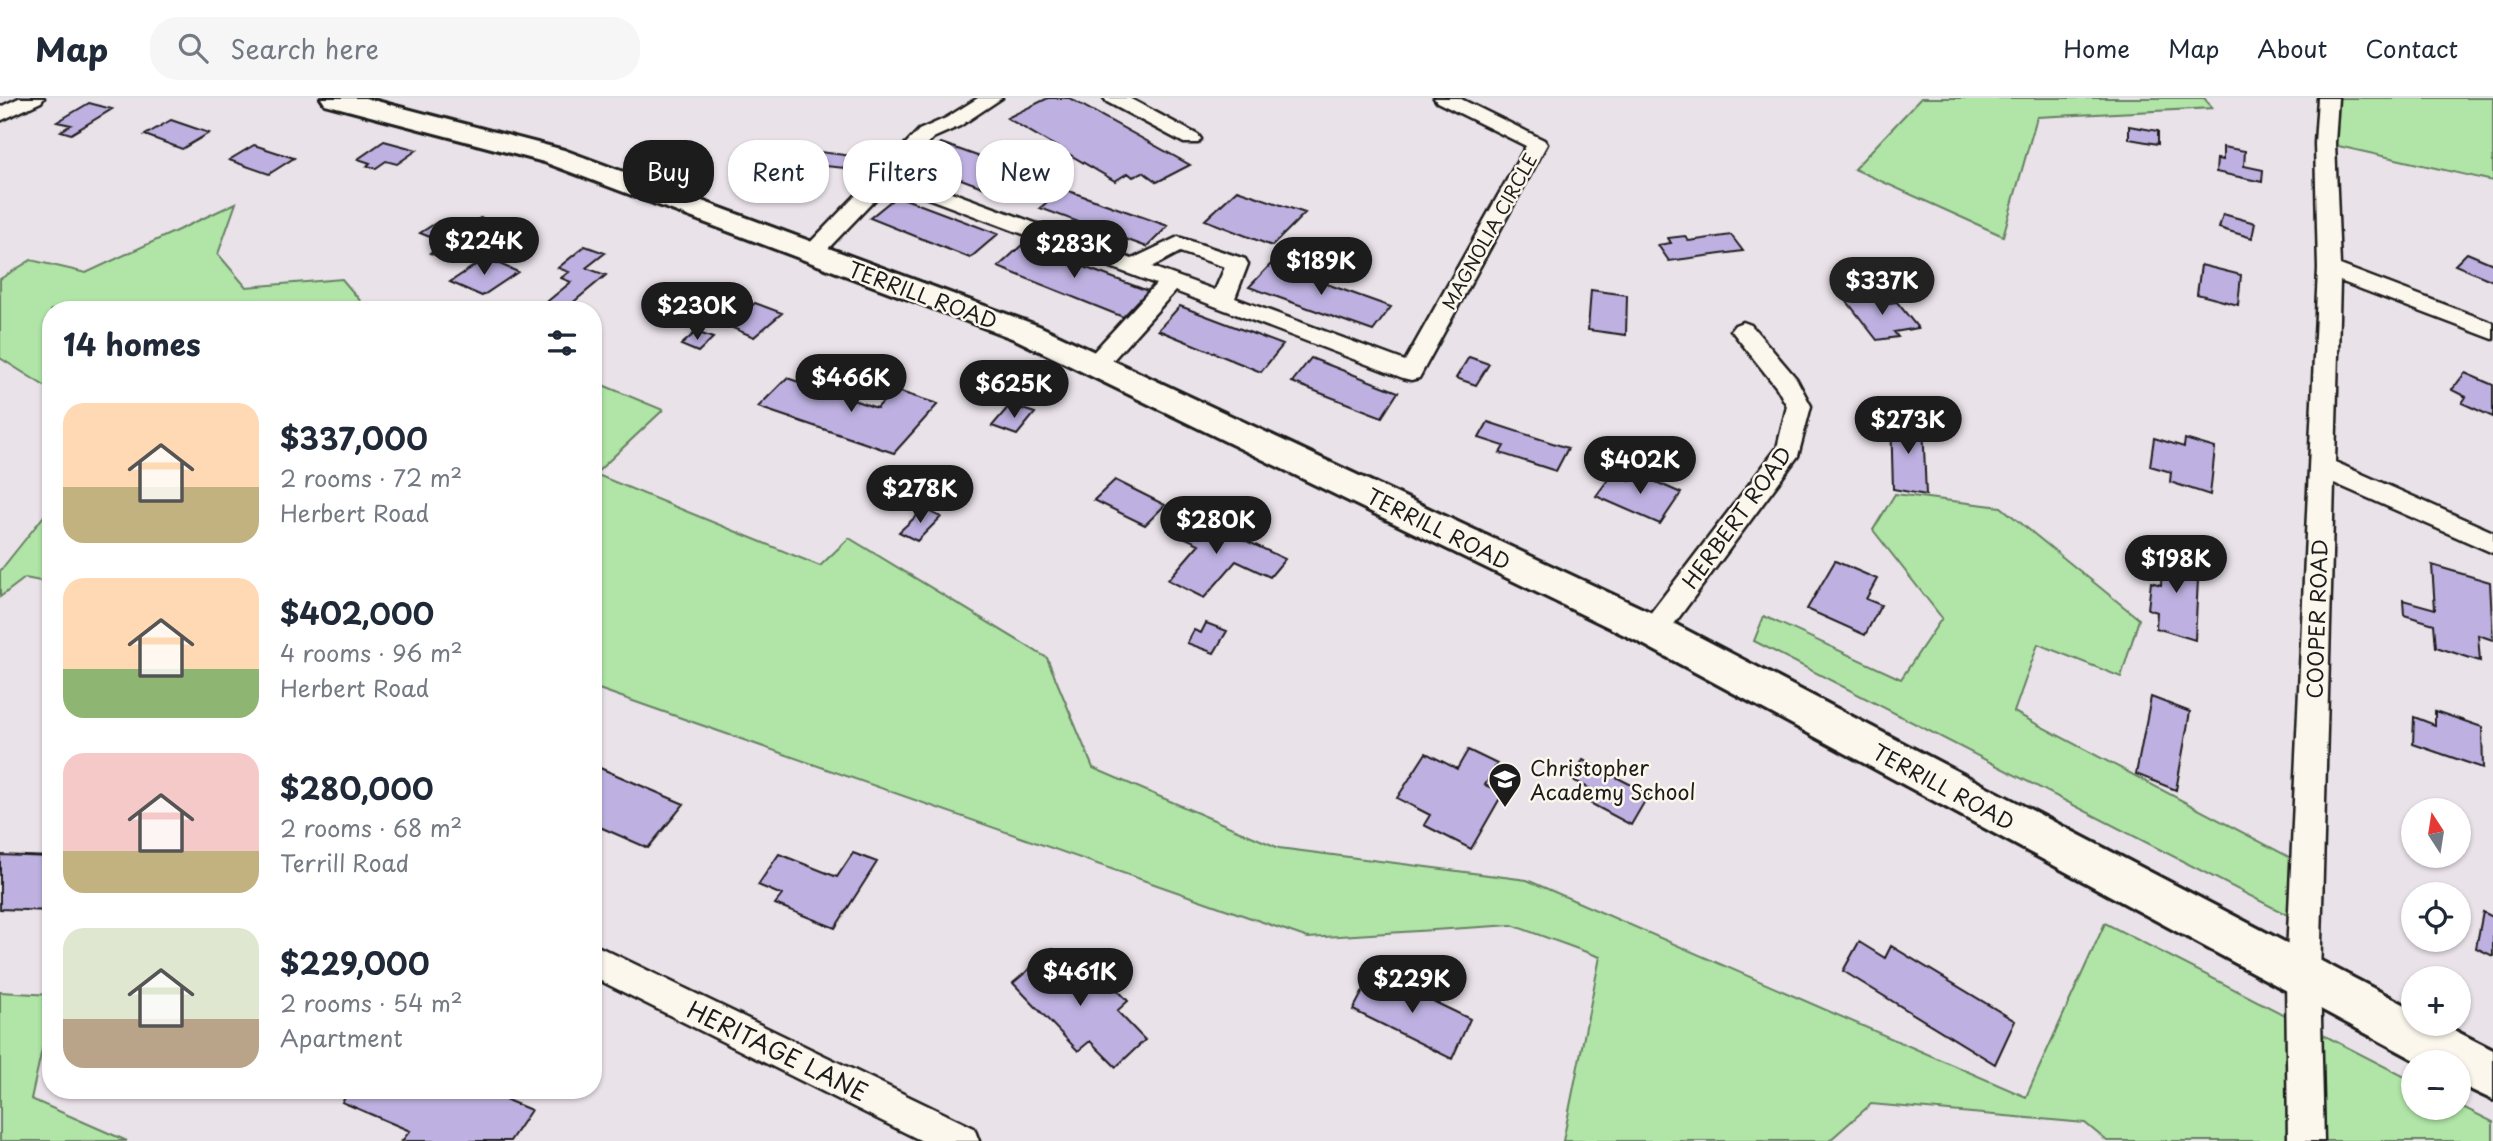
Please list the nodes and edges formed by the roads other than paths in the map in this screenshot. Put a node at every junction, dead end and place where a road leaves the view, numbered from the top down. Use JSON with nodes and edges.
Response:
{"nodes":[{"id":1,"x":34,"y":98,"type":"edge"},
{"id":2,"x":334,"y":98,"type":"edge"},
{"id":3,"x":992,"y":98,"type":"edge"},
{"id":4,"x":1114,"y":98,"type":"edge"},
{"id":5,"x":1444,"y":98,"type":"edge"},
{"id":6,"x":2328,"y":98,"type":"edge"},
{"id":7,"x":0,"y":115,"type":"edge"},
{"id":8,"x":1191,"y":139,"type":"dead end"},
{"id":9,"x":920,"y":140,"type":"edge"},
{"id":10,"x":859,"y":203,"type":"edge"},
{"id":11,"x":960,"y":203,"type":"edge"},
{"id":12,"x":811,"y":253,"type":"junction"},
{"id":13,"x":1133,"y":268,"type":"junction"},
{"id":14,"x":2329,"y":269,"type":"junction"},
{"id":15,"x":1171,"y":282,"type":"junction"},
{"id":16,"x":1222,"y":301,"type":"junction"},
{"id":17,"x":1743,"y":330,"type":"dead end"},
{"id":18,"x":2493,"y":331,"type":"edge"},
{"id":19,"x":1095,"y":365,"type":"junction"},
{"id":20,"x":2322,"y":467,"type":"junction"},
{"id":21,"x":2493,"y":543,"type":"edge"},
{"id":22,"x":1653,"y":631,"type":"junction"},
{"id":23,"x":602,"y":964,"type":"edge"},
{"id":24,"x":2303,"y":977,"type":"junction"},
{"id":25,"x":2493,"y":1076,"type":"edge"},
{"id":26,"x":961,"y":1141,"type":"edge"},
{"id":27,"x":2306,"y":1141,"type":"edge"}],
"edges":[{"from":1,"to":7,"type":"street"},
{"from":2,"to":12,"type":"street","name":"TERRILL ROAD"},
{"from":3,"to":9,"type":"street"},
{"from":4,"to":8,"type":"street"},
{"from":5,"to":16,"type":"street","name":"MAGNOLIA CIRCLE"},
{"from":6,"to":14,"type":"street","name":"COOPER ROAD"},
{"from":10,"to":12,"type":"street"},
{"from":11,"to":13,"type":"street"},
{"from":12,"to":19,"type":"street","name":"TERRILL ROAD"},
{"from":13,"to":15,"type":"street"},
{"from":13,"to":16,"type":"street"},
{"from":14,"to":18,"type":"street"},
{"from":14,"to":20,"type":"street","name":"COOPER ROAD"},
{"from":15,"to":16,"type":"street"},
{"from":15,"to":19,"type":"street"},
{"from":17,"to":22,"type":"street","name":"HERBERT ROAD"},
{"from":19,"to":22,"type":"street","name":"TERRILL ROAD"},
{"from":20,"to":21,"type":"street"},
{"from":20,"to":24,"type":"street","name":"COOPER ROAD"},
{"from":22,"to":24,"type":"street","name":"TERRILL ROAD"},
{"from":23,"to":26,"type":"street","name":"HERITAGE LANE"},
{"from":24,"to":25,"type":"street","name":"TERRILL ROAD"},
{"from":24,"to":27,"type":"street","name":"COOPER ROAD"}]}
